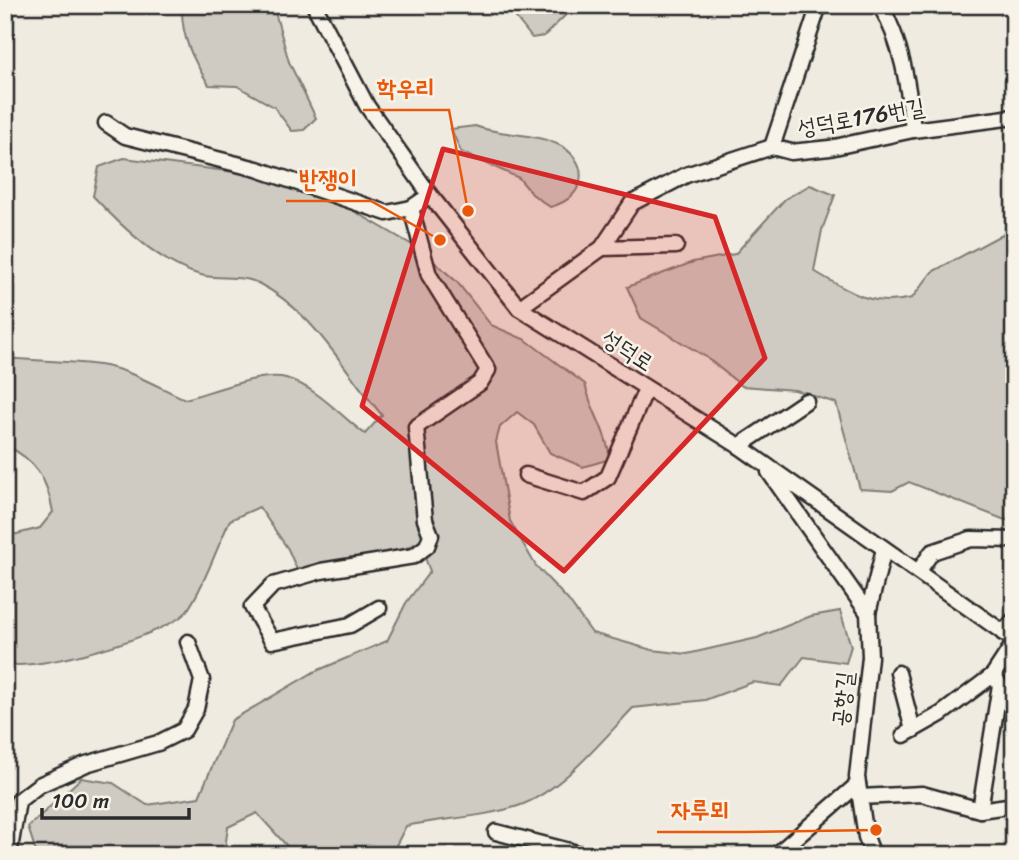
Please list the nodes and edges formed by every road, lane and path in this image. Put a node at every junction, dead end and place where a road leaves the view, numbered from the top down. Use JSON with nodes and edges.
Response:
{"nodes":[{"id":1,"x":314,"y":5,"type":"edge"},
{"id":2,"x":819,"y":5,"type":"edge"},
{"id":3,"x":880,"y":5,"type":"edge"},
{"id":4,"x":1014,"y":117,"type":"edge"},
{"id":5,"x":106,"y":123,"type":"dead end"},
{"id":6,"x":913,"y":130,"type":"junction"},
{"id":7,"x":772,"y":147,"type":"junction"},
{"id":8,"x":430,"y":195,"type":"junction"},
{"id":9,"x":411,"y":208,"type":"junction"},
{"id":10,"x":676,"y":246,"type":"dead end"},
{"id":11,"x":602,"y":248,"type":"junction"},
{"id":12,"x":519,"y":308,"type":"junction"},
{"id":13,"x":646,"y":388,"type":"junction"},
{"id":14,"x":806,"y":401,"type":"dead end"},
{"id":15,"x":739,"y":446,"type":"junction"},
{"id":16,"x":762,"y":462,"type":"junction"},
{"id":17,"x":526,"y":475,"type":"dead end"},
{"id":18,"x":1014,"y":540,"type":"edge"},
{"id":19,"x":884,"y":549,"type":"junction"},
{"id":20,"x":918,"y":572,"type":"junction"},
{"id":21,"x":379,"y":608,"type":"dead end"},
{"id":22,"x":868,"y":613,"type":"junction"},
{"id":23,"x":1014,"y":620,"type":"edge"},
{"id":24,"x":1010,"y":639,"type":"edge"},
{"id":25,"x":188,"y":642,"type":"dead end"},
{"id":26,"x":898,"y":673,"type":"dead end"},
{"id":27,"x":993,"y":675,"type":"junction"},
{"id":28,"x":859,"y":790,"type":"junction"},
{"id":29,"x":1014,"y":805,"type":"edge"},
{"id":30,"x":980,"y":810,"type":"junction"},
{"id":31,"x":496,"y":832,"type":"dead end"},
{"id":32,"x":9,"y":855,"type":"edge"},
{"id":33,"x":585,"y":855,"type":"edge"},
{"id":34,"x":776,"y":855,"type":"edge"},
{"id":35,"x":873,"y":855,"type":"edge"}],
"edges":[{"from":1,"to":8,"type":"street","name":"성덕로"},
{"from":2,"to":7,"type":"street"},
{"from":3,"to":6,"type":"street"},
{"from":4,"to":6,"type":"street","name":"성덕로176번길"},
{"from":5,"to":9,"type":"street"},
{"from":6,"to":7,"type":"street","name":"성덕로176번길"},
{"from":7,"to":11,"type":"street","name":"성덕로176번길"},
{"from":8,"to":9,"type":"street"},
{"from":8,"to":12,"type":"street","name":"성덕로"},
{"from":9,"to":21,"type":"street"},
{"from":10,"to":11,"type":"street"},
{"from":11,"to":12,"type":"street","name":"성덕로176번길"},
{"from":12,"to":13,"type":"street","name":"성덕로"},
{"from":13,"to":15,"type":"street","name":"성덕로"},
{"from":13,"to":17,"type":"street"},
{"from":14,"to":15,"type":"street"},
{"from":15,"to":16,"type":"street","name":"성덕로"},
{"from":16,"to":19,"type":"street","name":"성덕로"},
{"from":16,"to":22,"type":"street"},
{"from":18,"to":20,"type":"street"},
{"from":19,"to":20,"type":"street","name":"성덕로"},
{"from":19,"to":22,"type":"street","name":"공항길"},
{"from":20,"to":24,"type":"street","name":"성덕로"},
{"from":22,"to":28,"type":"street","name":"공항길"},
{"from":23,"to":24,"type":"street"},
{"from":24,"to":27,"type":"street"},
{"from":25,"to":32,"type":"street"},
{"from":26,"to":27,"type":"street"},
{"from":27,"to":30,"type":"street"},
{"from":28,"to":30,"type":"street"},
{"from":28,"to":34,"type":"street"},
{"from":28,"to":35,"type":"street","name":"공항길"},
{"from":29,"to":30,"type":"street"},
{"from":31,"to":33,"type":"street"}]}
